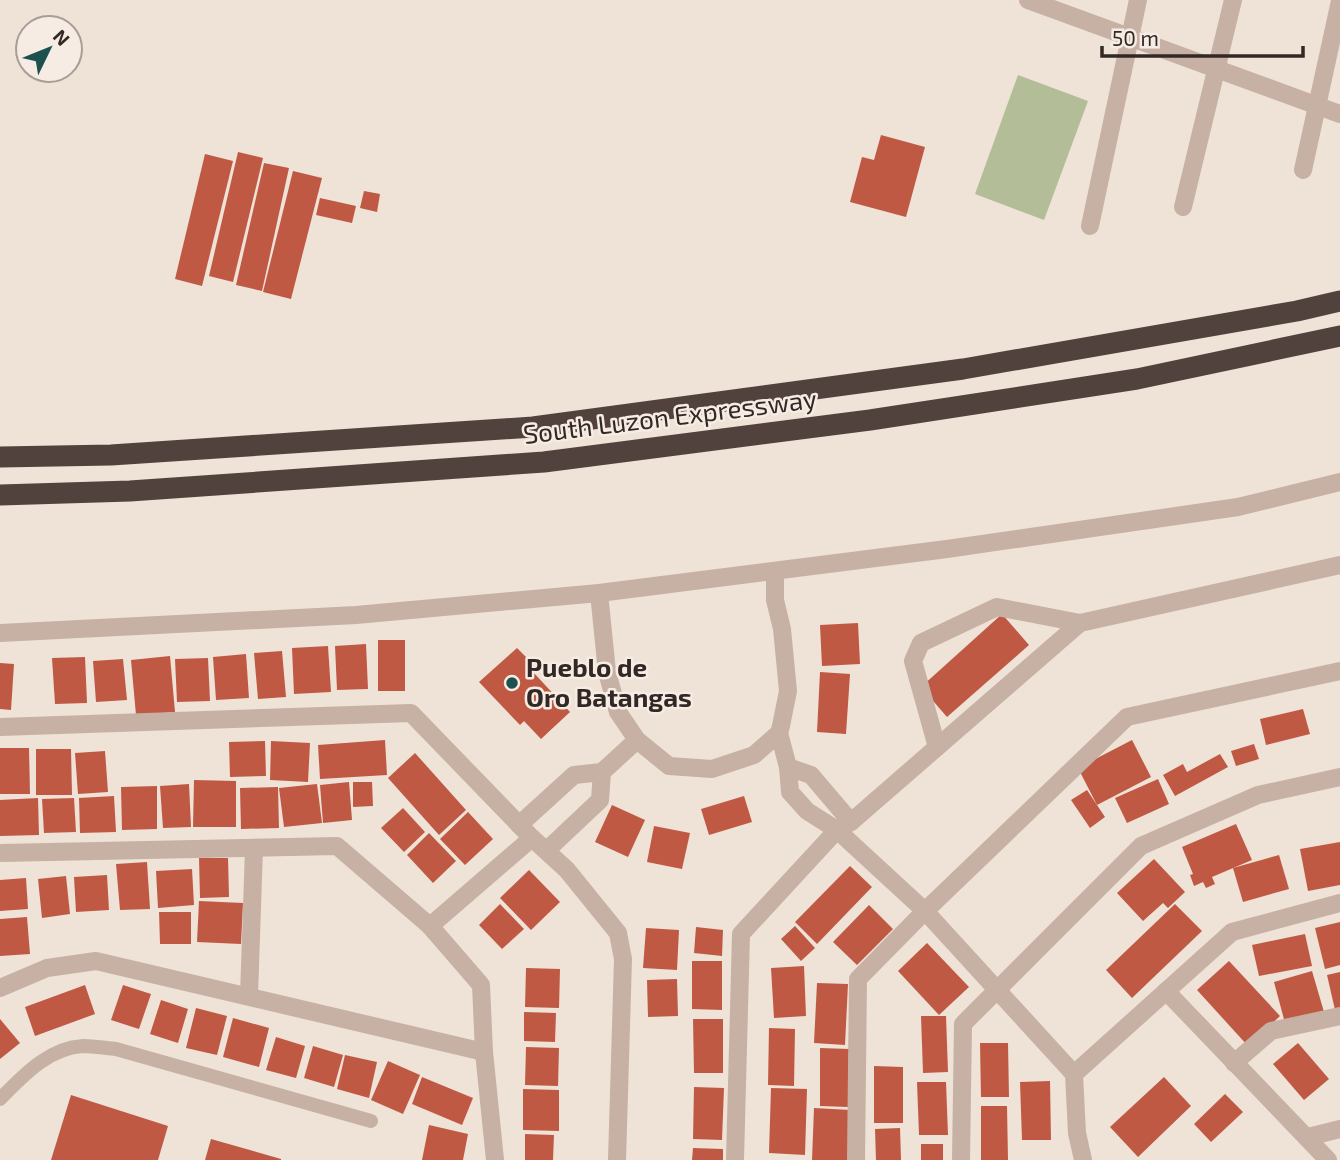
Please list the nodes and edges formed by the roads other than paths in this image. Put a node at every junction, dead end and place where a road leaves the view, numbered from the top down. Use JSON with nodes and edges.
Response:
{"nodes":[{"id":1,"x":1138,"y":0,"type":"edge"},
{"id":2,"x":1233,"y":0,"type":"edge"},
{"id":3,"x":1033,"y":1,"type":"edge"},
{"id":4,"x":1340,"y":1,"type":"edge"},
{"id":5,"x":1130,"y":37,"type":"junction"},
{"id":6,"x":1216,"y":69,"type":"junction"},
{"id":7,"x":1317,"y":106,"type":"junction"},
{"id":8,"x":1340,"y":114,"type":"edge"},
{"id":9,"x":1303,"y":170,"type":"dead end"},
{"id":10,"x":1183,"y":207,"type":"dead end"},
{"id":11,"x":1090,"y":226,"type":"dead end"},
{"id":12,"x":1340,"y":301,"type":"edge"},
{"id":13,"x":1340,"y":336,"type":"edge"},
{"id":14,"x":0,"y":457,"type":"edge"},
{"id":15,"x":1340,"y":482,"type":"edge"},
{"id":16,"x":0,"y":495,"type":"edge"},
{"id":17,"x":1340,"y":565,"type":"edge"},
{"id":18,"x":775,"y":572,"type":"junction"},
{"id":19,"x":599,"y":593,"type":"junction"},
{"id":20,"x":1080,"y":623,"type":"junction"},
{"id":21,"x":0,"y":633,"type":"edge"},
{"id":22,"x":1340,"y":671,"type":"edge"},
{"id":23,"x":0,"y":727,"type":"edge"},
{"id":24,"x":779,"y":733,"type":"junction"},
{"id":25,"x":637,"y":740,"type":"junction"},
{"id":26,"x":937,"y":747,"type":"junction"},
{"id":27,"x":788,"y":767,"type":"junction"},
{"id":28,"x":602,"y":772,"type":"junction"},
{"id":29,"x":1340,"y":778,"type":"edge"},
{"id":30,"x":519,"y":825,"type":"junction"},
{"id":31,"x":844,"y":826,"type":"junction"},
{"id":32,"x":532,"y":838,"type":"junction"},
{"id":33,"x":254,"y":848,"type":"junction"},
{"id":34,"x":547,"y":850,"type":"junction"},
{"id":35,"x":0,"y":853,"type":"edge"},
{"id":36,"x":1340,"y":903,"type":"edge"},
{"id":37,"x":925,"y":911,"type":"junction"},
{"id":38,"x":430,"y":926,"type":"junction"},
{"id":39,"x":0,"y":988,"type":"edge"},
{"id":40,"x":999,"y":989,"type":"junction"},
{"id":41,"x":1166,"y":991,"type":"junction"},
{"id":42,"x":248,"y":996,"type":"junction"},
{"id":43,"x":1340,"y":1016,"type":"edge"},
{"id":44,"x":484,"y":1052,"type":"junction"},
{"id":45,"x":1234,"y":1063,"type":"junction"},
{"id":46,"x":1074,"y":1074,"type":"junction"},
{"id":47,"x":0,"y":1099,"type":"edge"},
{"id":48,"x":371,"y":1121,"type":"dead end"},
{"id":49,"x":1340,"y":1129,"type":"edge"},
{"id":50,"x":1308,"y":1138,"type":"junction"},
{"id":51,"x":495,"y":1160,"type":"edge"},
{"id":52,"x":617,"y":1160,"type":"edge"},
{"id":53,"x":736,"y":1160,"type":"edge"},
{"id":54,"x":856,"y":1160,"type":"edge"},
{"id":55,"x":961,"y":1160,"type":"edge"},
{"id":56,"x":1083,"y":1160,"type":"edge"},
{"id":57,"x":1328,"y":1160,"type":"edge"}],
"edges":[{"from":1,"to":5,"type":"street"},
{"from":2,"to":6,"type":"street"},
{"from":3,"to":5,"type":"street"},
{"from":4,"to":7,"type":"street"},
{"from":5,"to":6,"type":"street"},
{"from":5,"to":11,"type":"street"},
{"from":6,"to":7,"type":"street"},
{"from":6,"to":10,"type":"street"},
{"from":7,"to":8,"type":"street"},
{"from":7,"to":9,"type":"street"},
{"from":12,"to":14,"type":"highway","name":"South Luzon Expressway"},
{"from":13,"to":16,"type":"highway","name":"South Luzon Expressway"},
{"from":15,"to":18,"type":"street"},
{"from":17,"to":20,"type":"street"},
{"from":18,"to":19,"type":"street"},
{"from":18,"to":24,"type":"street"},
{"from":19,"to":21,"type":"street"},
{"from":19,"to":25,"type":"street"},
{"from":20,"to":26,"type":"street"},
{"from":20,"to":26,"type":"street"},
{"from":22,"to":37,"type":"street"},
{"from":23,"to":30,"type":"street"},
{"from":24,"to":25,"type":"street"},
{"from":24,"to":27,"type":"street"},
{"from":25,"to":28,"type":"street"},
{"from":26,"to":31,"type":"street"},
{"from":27,"to":31,"type":"street"},
{"from":27,"to":31,"type":"street"},
{"from":28,"to":30,"type":"street"},
{"from":28,"to":34,"type":"street"},
{"from":29,"to":40,"type":"street"},
{"from":30,"to":32,"type":"street"},
{"from":31,"to":37,"type":"street"},
{"from":31,"to":53,"type":"street"},
{"from":32,"to":34,"type":"street"},
{"from":32,"to":38,"type":"street"},
{"from":33,"to":35,"type":"street"},
{"from":33,"to":38,"type":"street"},
{"from":33,"to":42,"type":"street"},
{"from":34,"to":52,"type":"street"},
{"from":36,"to":41,"type":"street"},
{"from":37,"to":40,"type":"street"},
{"from":37,"to":54,"type":"street"},
{"from":38,"to":44,"type":"street"},
{"from":39,"to":42,"type":"street"},
{"from":40,"to":46,"type":"street"},
{"from":40,"to":55,"type":"street"},
{"from":41,"to":45,"type":"street"},
{"from":41,"to":46,"type":"street"},
{"from":42,"to":44,"type":"street"},
{"from":43,"to":45,"type":"street"},
{"from":44,"to":51,"type":"street"},
{"from":45,"to":50,"type":"street"},
{"from":46,"to":56,"type":"street"},
{"from":47,"to":48,"type":"lane"},
{"from":49,"to":50,"type":"street"},
{"from":50,"to":57,"type":"street"}]}
